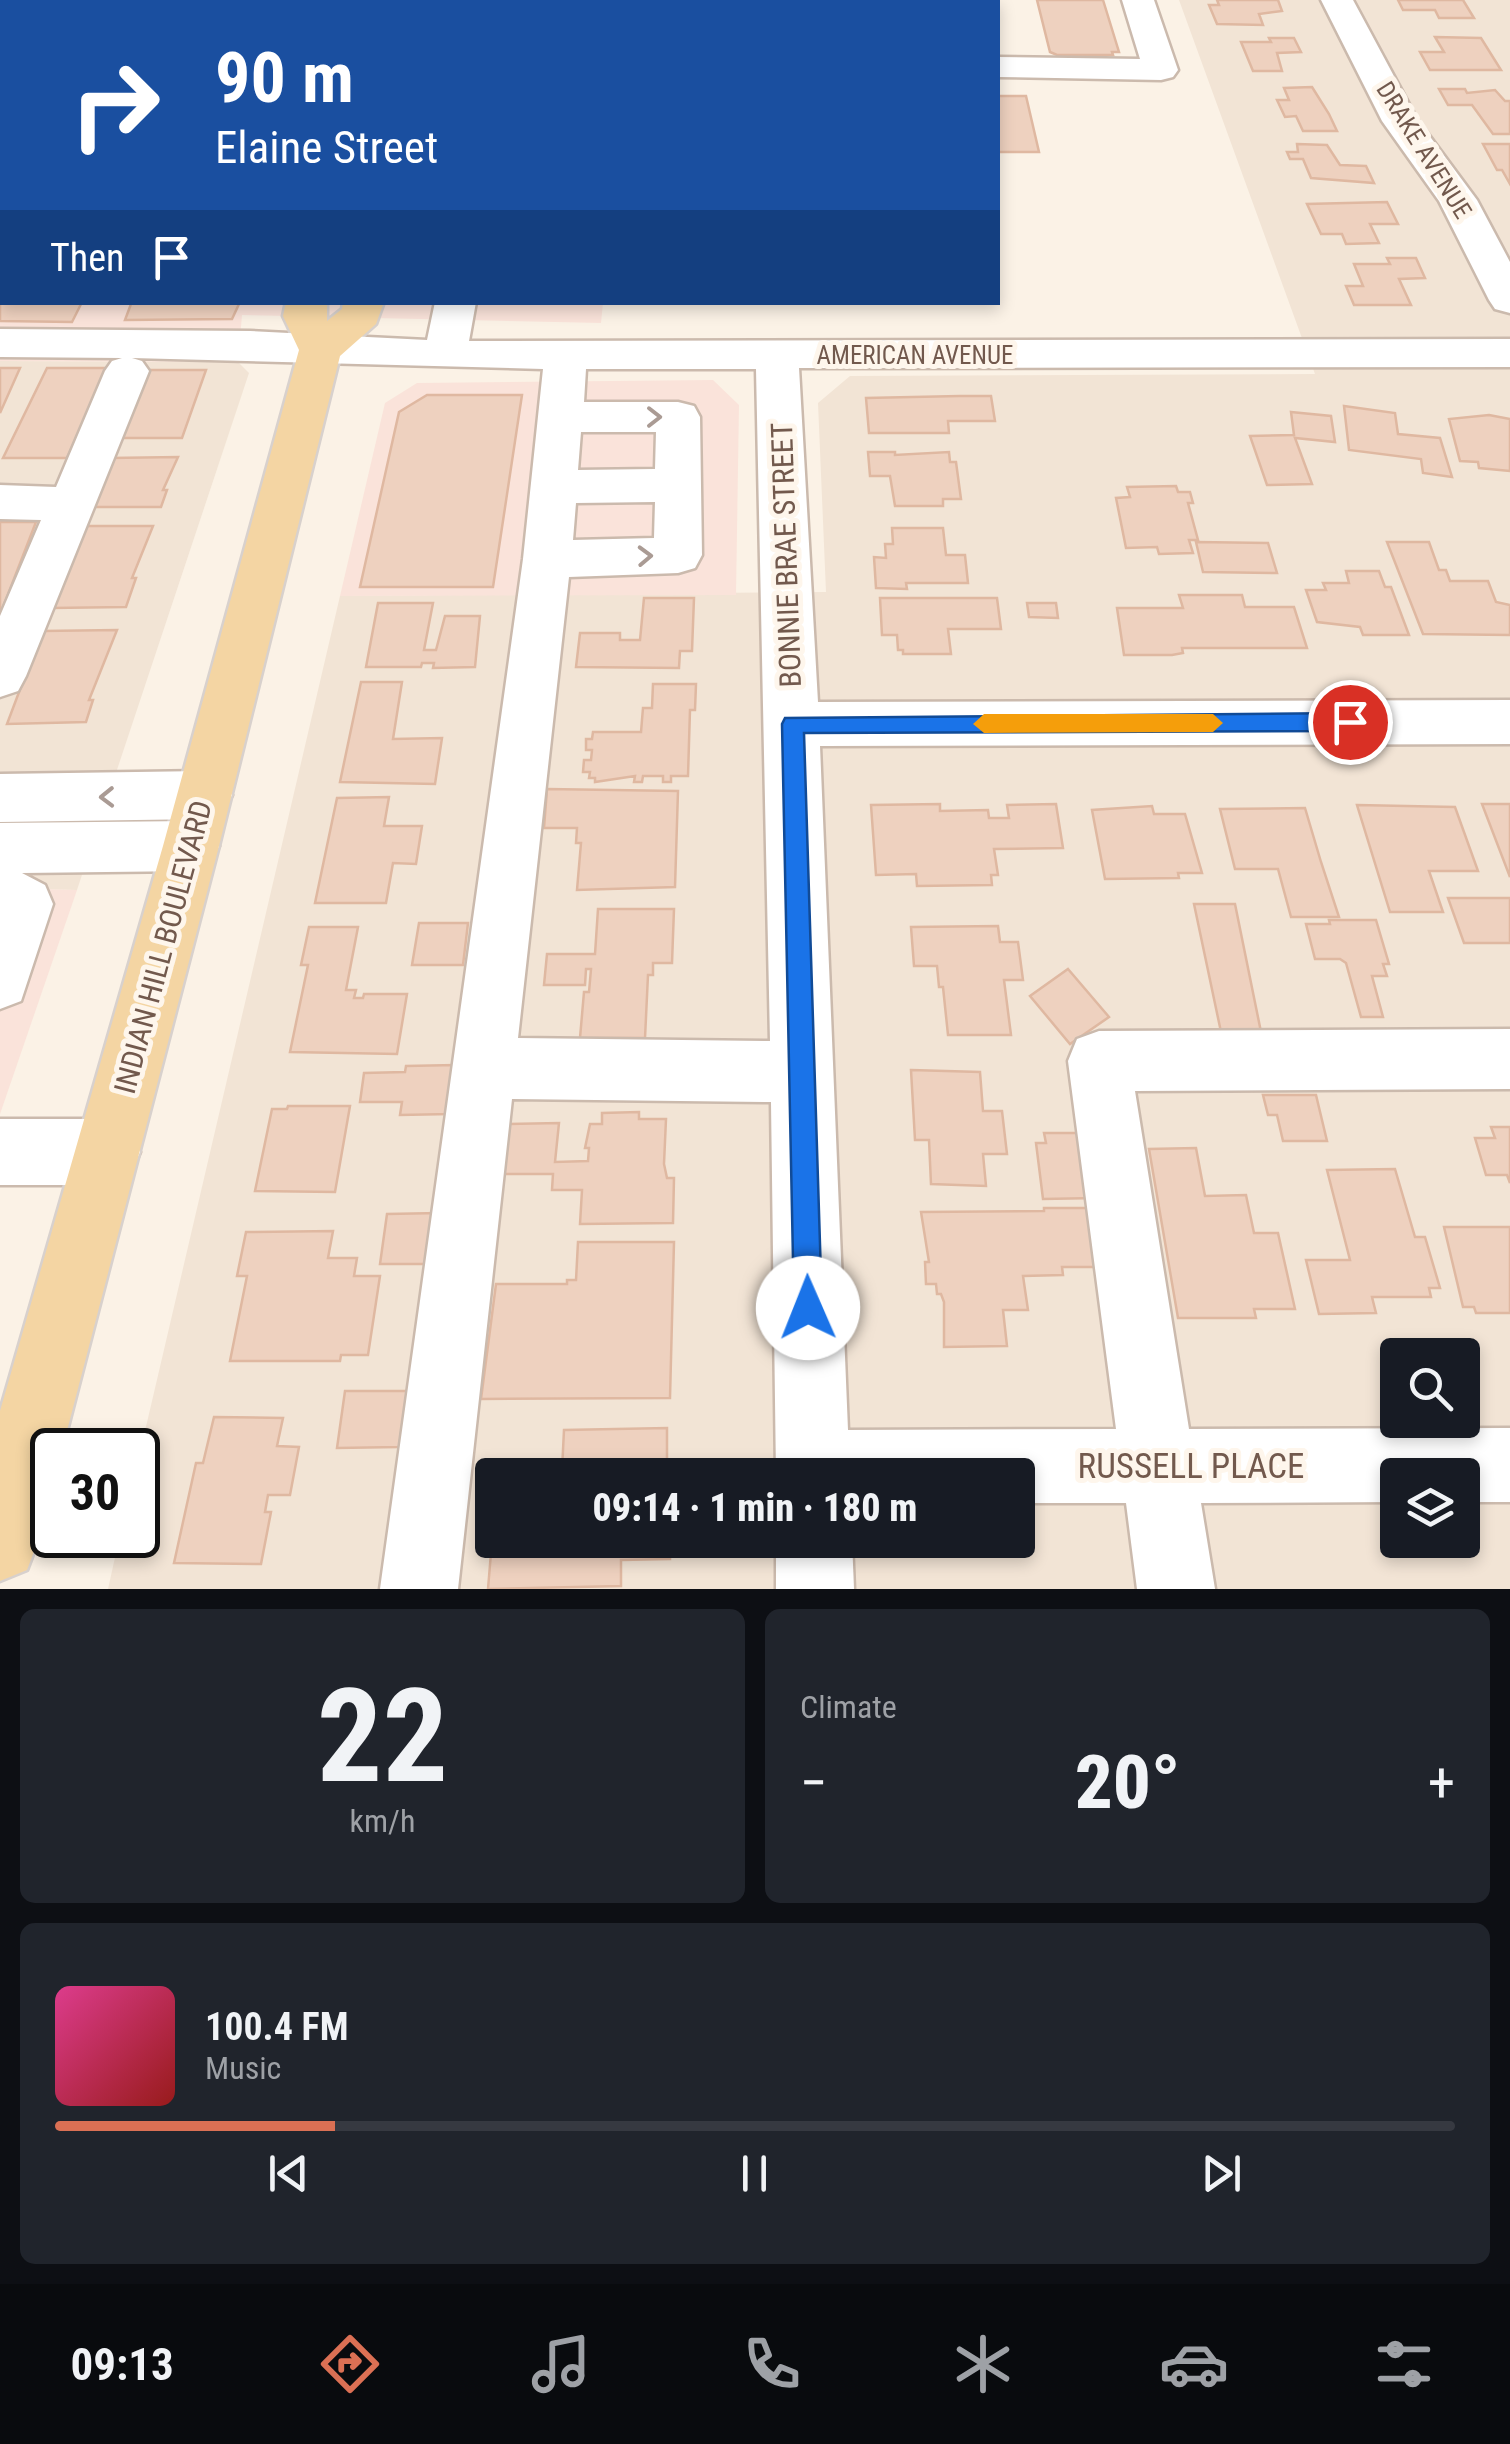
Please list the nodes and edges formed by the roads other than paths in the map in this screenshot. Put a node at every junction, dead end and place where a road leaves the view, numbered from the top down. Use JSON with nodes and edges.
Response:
{"nodes":[{"id":1,"x":1138,"y":0,"type":"edge"},
{"id":2,"x":1337,"y":0,"type":"edge"},
{"id":3,"x":1000,"y":67,"type":"edge"},
{"id":4,"x":1510,"y":300,"type":"edge"},
{"id":5,"x":100,"y":305,"type":"edge"},
{"id":6,"x":363,"y":305,"type":"edge"},
{"id":7,"x":455,"y":305,"type":"edge"},
{"id":8,"x":314,"y":326,"type":"edge"},
{"id":9,"x":0,"y":343,"type":"edge"},
{"id":10,"x":85,"y":343,"type":"junction"},
{"id":11,"x":1510,"y":353,"type":"edge"},
{"id":12,"x":777,"y":355,"type":"junction"},
{"id":13,"x":445,"y":356,"type":"junction"},
{"id":14,"x":566,"y":356,"type":"junction"},
{"id":15,"x":127,"y":372,"type":"dead end"},
{"id":16,"x":562,"y":416,"type":"junction"},
{"id":17,"x":678,"y":486,"type":"junction"},
{"id":18,"x":554,"y":487,"type":"junction"},
{"id":19,"x":0,"y":502,"type":"edge"},
{"id":20,"x":70,"y":504,"type":"junction"},
{"id":21,"x":547,"y":559,"type":"junction"},
{"id":22,"x":0,"y":676,"type":"edge"},
{"id":23,"x":1510,"y":722,"type":"edge"},
{"id":24,"x":793,"y":724,"type":"junction"},
{"id":25,"x":0,"y":798,"type":"edge"},
{"id":26,"x":198,"y":821,"type":"junction"},
{"id":27,"x":0,"y":848,"type":"edge"},
{"id":28,"x":0,"y":890,"type":"edge"},
{"id":29,"x":0,"y":981,"type":"edge"},
{"id":30,"x":1510,"y":1059,"type":"edge"},
{"id":31,"x":482,"y":1068,"type":"junction"},
{"id":32,"x":802,"y":1072,"type":"junction"},
{"id":33,"x":0,"y":1152,"type":"edge"},
{"id":34,"x":107,"y":1152,"type":"junction"},
{"id":35,"x":15,"y":1432,"type":"edge"},
{"id":36,"x":812,"y":1458,"type":"edge"},
{"id":37,"x":1510,"y":1465,"type":"edge"},
{"id":38,"x":1157,"y":1466,"type":"junction"},
{"id":39,"x":1035,"y":1468,"type":"edge"},
{"id":40,"x":0,"y":1543,"type":"edge"},
{"id":41,"x":815,"y":1558,"type":"edge"},
{"id":42,"x":419,"y":1589,"type":"edge"},
{"id":43,"x":816,"y":1589,"type":"edge"},
{"id":44,"x":1176,"y":1589,"type":"edge"}],
"edges":[{"from":1,"to":3,"type":"street"},
{"from":2,"to":4,"type":"street","name":"DRAKE AVENUE"},
{"from":5,"to":10,"type":"street"},
{"from":6,"to":8,"type":"main road"},
{"from":7,"to":13,"type":"street"},
{"from":8,"to":10,"type":"street","name":"AMERICAN AVENUE"},
{"from":8,"to":13,"type":"street","name":"AMERICAN AVENUE"},
{"from":8,"to":26,"type":"main road","name":"INDIAN HILL BOULEVARD"},
{"from":9,"to":10,"type":"street","name":"AMERICAN AVENUE"},
{"from":11,"to":12,"type":"street","name":"AMERICAN AVENUE"},
{"from":12,"to":14,"type":"street","name":"AMERICAN AVENUE"},
{"from":12,"to":24,"type":"street","name":"BONNIE BRAE STREET"},
{"from":13,"to":14,"type":"street","name":"AMERICAN AVENUE"},
{"from":14,"to":16,"type":"street"},
{"from":15,"to":20,"type":"street"},
{"from":16,"to":17,"type":"street","one_way":true},
{"from":16,"to":18,"type":"street"},
{"from":17,"to":18,"type":"street"},
{"from":21,"to":17,"type":"street","one_way":true},
{"from":18,"to":21,"type":"street"},
{"from":19,"to":20,"type":"street"},
{"from":20,"to":22,"type":"street"},
{"from":21,"to":31,"type":"street"},
{"from":23,"to":24,"type":"street"},
{"from":24,"to":32,"type":"street","name":"BONNIE BRAE STREET"},
{"from":26,"to":25,"type":"street","one_way":true},
{"from":26,"to":27,"type":"street"},
{"from":26,"to":34,"type":"main road","name":"INDIAN HILL BOULEVARD"},
{"from":28,"to":29,"type":"street"},
{"from":30,"to":38,"type":"street"},
{"from":31,"to":32,"type":"street"},
{"from":31,"to":42,"type":"street"},
{"from":32,"to":36,"type":"street","name":"BONNIE BRAE STREET"},
{"from":33,"to":34,"type":"street"},
{"from":34,"to":35,"type":"main road","name":"INDIAN HILL BOULEVARD"},
{"from":35,"to":40,"type":"main road","name":"INDIAN HILL BOULEVARD"},
{"from":37,"to":38,"type":"street","name":"RUSSELL PLACE"},
{"from":38,"to":39,"type":"street","name":"RUSSELL PLACE"},
{"from":38,"to":44,"type":"street"},
{"from":41,"to":43,"type":"street"}]}
